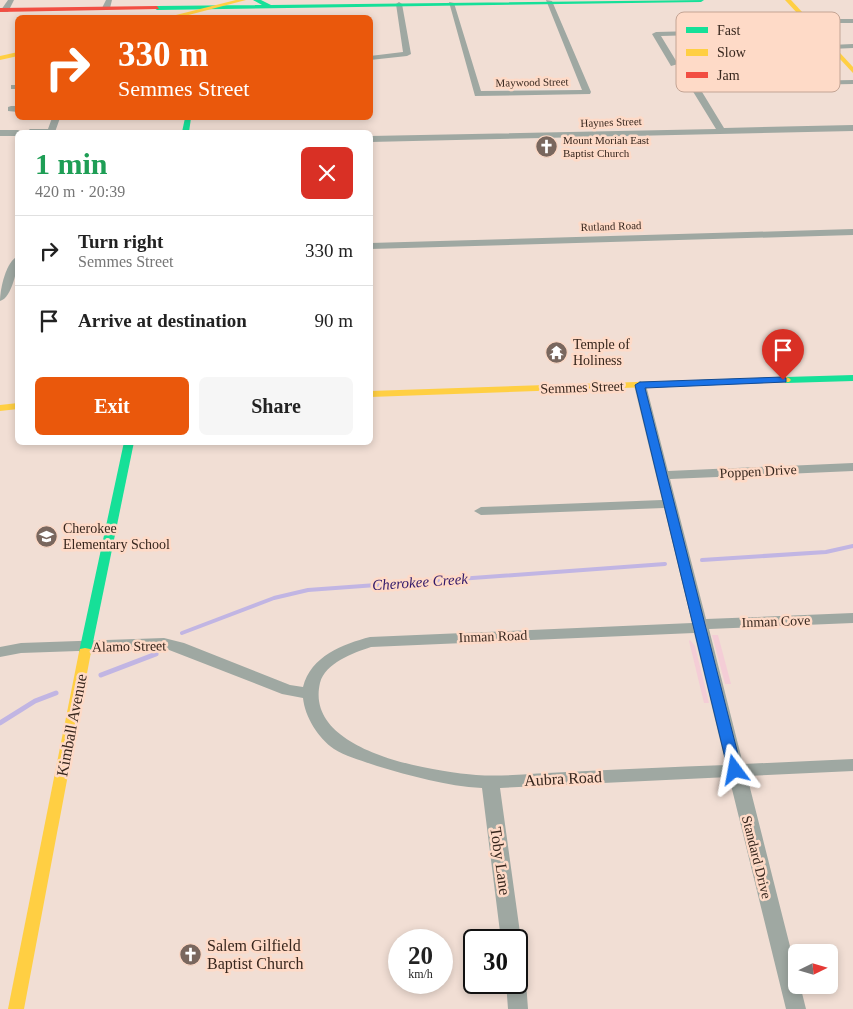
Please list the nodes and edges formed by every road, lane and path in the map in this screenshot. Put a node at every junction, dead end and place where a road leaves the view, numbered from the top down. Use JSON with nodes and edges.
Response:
{"nodes":[{"id":1,"x":662,"y":0,"type":"edge"},
{"id":2,"x":701,"y":0,"type":"edge"},
{"id":3,"x":788,"y":0,"type":"edge"},
{"id":4,"x":549,"y":1,"type":"junction"},
{"id":5,"x":250,"y":2,"type":"edge"},
{"id":6,"x":451,"y":3,"type":"junction"},
{"id":7,"x":108,"y":4,"type":"edge"},
{"id":8,"x":5,"y":6,"type":"edge"},
{"id":9,"x":400,"y":7,"type":"junction"},
{"id":10,"x":210,"y":11,"type":"edge"},
{"id":11,"x":799,"y":12,"type":"edge"},
{"id":12,"x":185,"y":15,"type":"edge"},
{"id":13,"x":840,"y":20,"type":"edge"},
{"id":14,"x":853,"y":20,"type":"edge"},
{"id":15,"x":676,"y":33,"type":"edge"},
{"id":16,"x":853,"y":46,"type":"edge"},
{"id":17,"x":840,"y":47,"type":"edge"},
{"id":18,"x":15,"y":55,"type":"edge"},
{"id":19,"x":840,"y":57,"type":"edge"},
{"id":20,"x":0,"y":58,"type":"edge"},
{"id":21,"x":373,"y":58,"type":"edge"},
{"id":22,"x":674,"y":64,"type":"dead end"},
{"id":23,"x":853,"y":71,"type":"edge"},
{"id":24,"x":840,"y":82,"type":"edge"},
{"id":25,"x":853,"y":82,"type":"edge"},
{"id":26,"x":697,"y":92,"type":"edge"},
{"id":27,"x":853,"y":128,"type":"edge"},
{"id":28,"x":721,"y":130,"type":"junction"},
{"id":29,"x":0,"y":133,"type":"edge"},
{"id":30,"x":15,"y":133,"type":"edge"},
{"id":31,"x":373,"y":139,"type":"edge"},
{"id":32,"x":853,"y":232,"type":"edge"},
{"id":33,"x":373,"y":246,"type":"edge"},
{"id":34,"x":15,"y":266,"type":"edge"},
{"id":35,"x":0,"y":298,"type":"edge"},
{"id":36,"x":853,"y":378,"type":"edge"},
{"id":37,"x":640,"y":385,"type":"junction"},
{"id":38,"x":373,"y":394,"type":"edge"},
{"id":39,"x":15,"y":406,"type":"edge"},
{"id":40,"x":0,"y":408,"type":"edge"},
{"id":41,"x":128,"y":445,"type":"edge"},
{"id":42,"x":853,"y":467,"type":"edge"},
{"id":43,"x":663,"y":476,"type":"junction"},
{"id":44,"x":670,"y":504,"type":"junction"},
{"id":45,"x":481,"y":511,"type":"dead end"},
{"id":46,"x":853,"y":618,"type":"edge"},
{"id":47,"x":700,"y":626,"type":"junction"},
{"id":48,"x":86,"y":646,"type":"junction"},
{"id":49,"x":0,"y":652,"type":"edge"},
{"id":50,"x":309,"y":693,"type":"junction"},
{"id":51,"x":853,"y":765,"type":"edge"},
{"id":52,"x":735,"y":770,"type":"junction"},
{"id":53,"x":490,"y":782,"type":"junction"},
{"id":54,"x":510,"y":929,"type":"edge"},
{"id":55,"x":517,"y":994,"type":"edge"},
{"id":56,"x":16,"y":1009,"type":"edge"},
{"id":57,"x":518,"y":1009,"type":"edge"},
{"id":58,"x":796,"y":1009,"type":"edge"}],
"edges":[{"from":1,"to":2,"type":"main road"},
{"from":1,"to":4,"type":"main road"},
{"from":3,"to":11,"type":"main road"},
{"from":4,"to":6,"type":"main road"},
{"from":4,"to":6,"type":"street","name":"Maywood Street"},
{"from":5,"to":9,"type":"main road"},
{"from":5,"to":10,"type":"main road"},
{"from":6,"to":9,"type":"main road"},
{"from":7,"to":8,"type":"main road"},
{"from":7,"to":10,"type":"main road"},
{"from":9,"to":21,"type":"street"},
{"from":10,"to":12,"type":"main road"},
{"from":13,"to":14,"type":"street"},
{"from":15,"to":22,"type":"street"},
{"from":16,"to":17,"type":"street"},
{"from":18,"to":20,"type":"main road"},
{"from":19,"to":23,"type":"main road"},
{"from":24,"to":25,"type":"street"},
{"from":26,"to":28,"type":"street"},
{"from":27,"to":28,"type":"street","name":"Haynes Street"},
{"from":28,"to":31,"type":"street","name":"Haynes Street"},
{"from":29,"to":30,"type":"street"},
{"from":32,"to":33,"type":"street","name":"Rutland Road"},
{"from":34,"to":35,"type":"street"},
{"from":36,"to":37,"type":"main road","name":"Semmes Street"},
{"from":37,"to":38,"type":"main road","name":"Semmes Street"},
{"from":37,"to":43,"type":"street","name":"Standard Drive"},
{"from":39,"to":40,"type":"main road"},
{"from":41,"to":48,"type":"main road","name":"Kimball Avenue"},
{"from":42,"to":43,"type":"street","name":"Poppen Drive"},
{"from":43,"to":44,"type":"street","name":"Standard Drive"},
{"from":44,"to":45,"type":"street"},
{"from":44,"to":47,"type":"street","name":"Standard Drive"},
{"from":46,"to":47,"type":"street","name":"Inman Cove"},
{"from":47,"to":50,"type":"street","name":"Inman Road"},
{"from":47,"to":52,"type":"street","name":"Standard Drive"},
{"from":48,"to":49,"type":"street","name":"Alamo Street"},
{"from":48,"to":50,"type":"street","name":"Alamo Street"},
{"from":48,"to":56,"type":"main road","name":"Kimball Avenue"},
{"from":50,"to":53,"type":"street","name":"Aubra Road"},
{"from":51,"to":52,"type":"street","name":"Aubra Road"},
{"from":52,"to":53,"type":"street","name":"Aubra Road"},
{"from":52,"to":58,"type":"street","name":"Standard Drive"},
{"from":53,"to":54,"type":"street","name":"Toby Lane"},
{"from":55,"to":57,"type":"street"}]}
